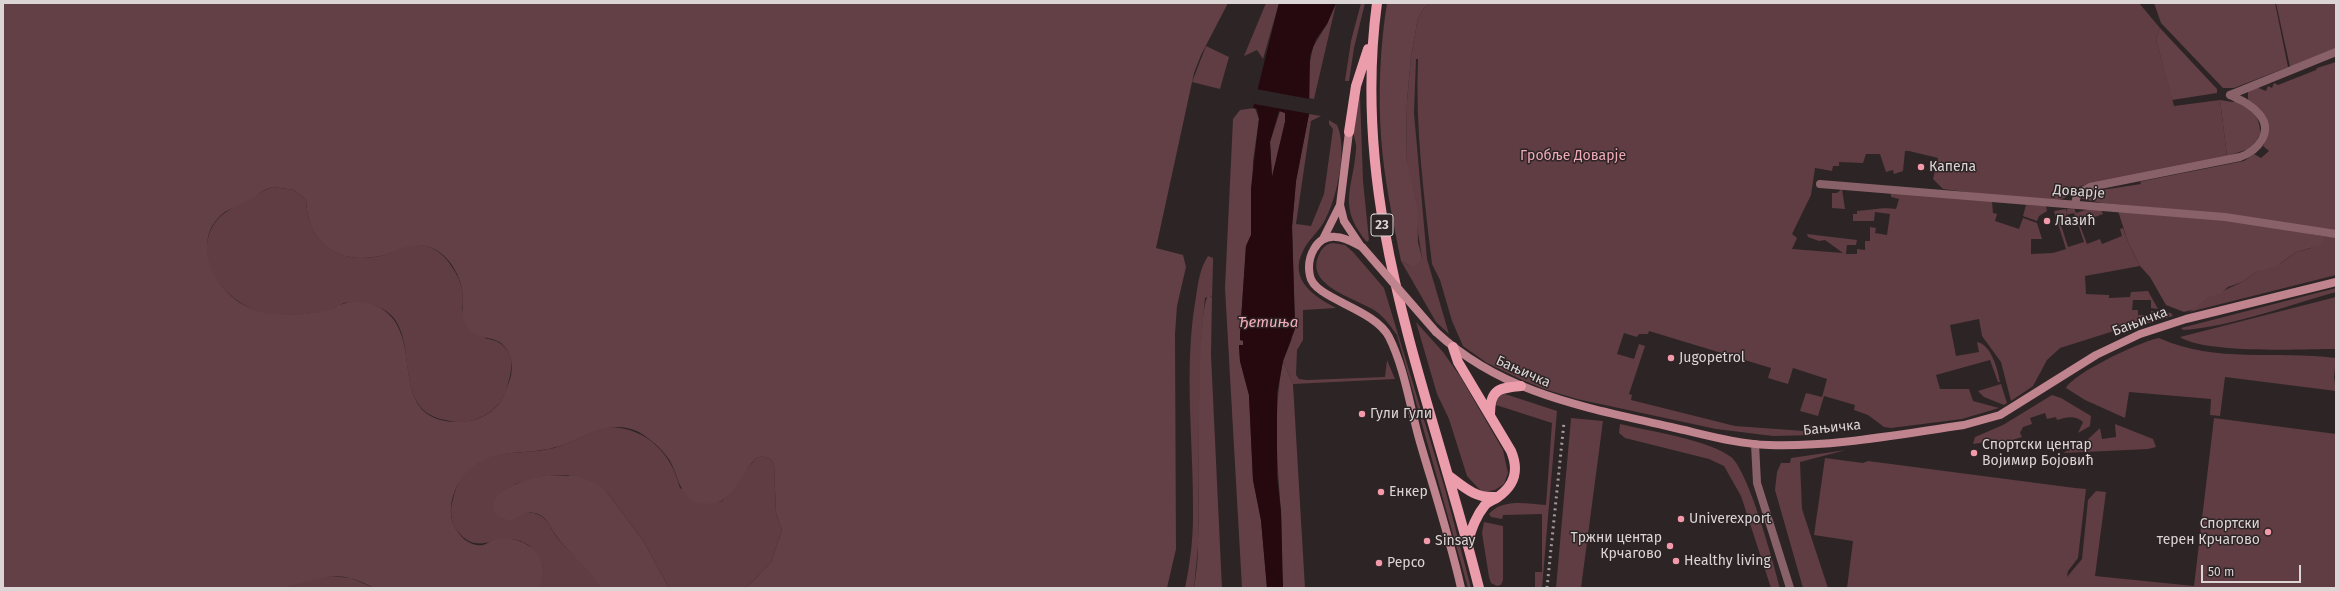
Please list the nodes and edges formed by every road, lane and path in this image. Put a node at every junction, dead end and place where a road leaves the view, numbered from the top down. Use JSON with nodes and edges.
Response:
{"nodes":[{"id":1,"x":1377,"y":3,"type":"edge"},
{"id":2,"x":1373,"y":35,"type":"junction"},
{"id":3,"x":2336,"y":52,"type":"edge"},
{"id":4,"x":1349,"y":132,"type":"joint"},
{"id":5,"x":1820,"y":184,"type":"dead end"},
{"id":6,"x":2075,"y":203,"type":"junction"},
{"id":7,"x":1340,"y":206,"type":"junction"},
{"id":8,"x":2336,"y":234,"type":"edge"},
{"id":9,"x":1323,"y":239,"type":"junction"},
{"id":10,"x":1362,"y":247,"type":"junction"},
{"id":11,"x":2336,"y":282,"type":"edge"},
{"id":12,"x":1453,"y":348,"type":"junction"},
{"id":13,"x":1520,"y":386,"type":"junction"},
{"id":14,"x":1490,"y":414,"type":"junction"},
{"id":15,"x":1755,"y":444,"type":"junction"},
{"id":16,"x":1449,"y":476,"type":"junction"},
{"id":17,"x":1497,"y":497,"type":"junction"},
{"id":18,"x":1468,"y":541,"type":"junction"},
{"id":19,"x":1461,"y":588,"type":"edge"},
{"id":20,"x":1479,"y":588,"type":"edge"},
{"id":21,"x":1790,"y":588,"type":"edge"}],
"edges":[{"from":1,"to":2,"type":"main road","number":"23"},
{"from":2,"to":4,"type":"main road"},
{"from":2,"to":16,"type":"main road","number":"23"},
{"from":3,"to":6,"type":"street"},
{"from":4,"to":7,"type":"street","name":"Бањичка"},
{"from":5,"to":6,"type":"street","name":"Доварје"},
{"from":6,"to":8,"type":"street","name":"Доварје"},
{"from":7,"to":9,"type":"street"},
{"from":7,"to":10,"type":"street","name":"Бањичка"},
{"from":9,"to":10,"type":"street","name":"Бањичка"},
{"from":9,"to":19,"type":"street"},
{"from":10,"to":12,"type":"street","name":"Бањичка","bridge":true},
{"from":11,"to":15,"type":"street","name":"Бањичка"},
{"from":12,"to":13,"type":"street","name":"Бањичка"},
{"from":12,"to":14,"type":"main road"},
{"from":13,"to":14,"type":"main road"},
{"from":13,"to":15,"type":"street","name":"Бањичка"},
{"from":14,"to":17,"type":"main road"},
{"from":15,"to":21,"type":"street"},
{"from":16,"to":17,"type":"main road"},
{"from":16,"to":18,"type":"main road","number":"23"},
{"from":17,"to":18,"type":"main road"},
{"from":18,"to":20,"type":"main road","number":"23"}]}
